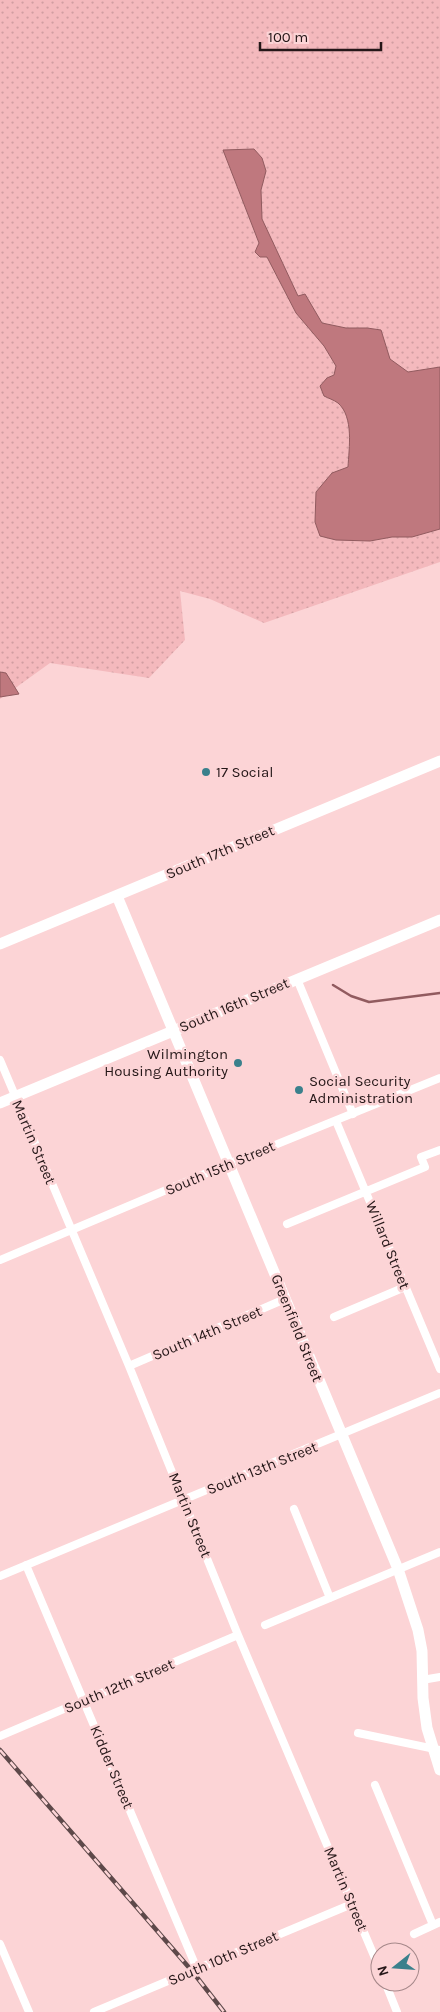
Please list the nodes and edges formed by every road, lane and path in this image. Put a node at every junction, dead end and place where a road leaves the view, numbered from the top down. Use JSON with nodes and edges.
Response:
{"nodes":[{"id":1,"x":440,"y":761,"type":"edge"},
{"id":2,"x":117,"y":896,"type":"junction"},
{"id":3,"x":440,"y":920,"type":"edge"},
{"id":4,"x":0,"y":944,"type":"edge"},
{"id":5,"x":297,"y":979,"type":"junction"},
{"id":6,"x":174,"y":1030,"type":"junction"},
{"id":7,"x":0,"y":1060,"type":"edge"},
{"id":8,"x":440,"y":1078,"type":"edge"},
{"id":9,"x":15,"y":1096,"type":"junction"},
{"id":10,"x":0,"y":1103,"type":"edge"},
{"id":11,"x":353,"y":1114,"type":"junction"},
{"id":12,"x":336,"y":1121,"type":"junction"},
{"id":13,"x":440,"y":1150,"type":"edge"},
{"id":14,"x":228,"y":1164,"type":"junction"},
{"id":15,"x":365,"y":1191,"type":"junction"},
{"id":16,"x":286,"y":1224,"type":"dead end"},
{"id":17,"x":72,"y":1231,"type":"junction"},
{"id":18,"x":0,"y":1260,"type":"edge"},
{"id":19,"x":405,"y":1287,"type":"junction"},
{"id":20,"x":285,"y":1299,"type":"junction"},
{"id":21,"x":334,"y":1316,"type":"dead end"},
{"id":22,"x":129,"y":1366,"type":"junction"},
{"id":23,"x":440,"y":1369,"type":"edge"},
{"id":24,"x":440,"y":1394,"type":"edge"},
{"id":25,"x":341,"y":1435,"type":"junction"},
{"id":26,"x":184,"y":1500,"type":"junction"},
{"id":27,"x":294,"y":1509,"type":"dead end"},
{"id":28,"x":440,"y":1552,"type":"edge"},
{"id":29,"x":26,"y":1565,"type":"junction"},
{"id":30,"x":398,"y":1569,"type":"junction"},
{"id":31,"x":0,"y":1576,"type":"edge"},
{"id":32,"x":330,"y":1598,"type":"junction"},
{"id":33,"x":265,"y":1625,"type":"dead end"},
{"id":34,"x":238,"y":1635,"type":"junction"},
{"id":35,"x":440,"y":1677,"type":"edge"},
{"id":36,"x":422,"y":1680,"type":"junction"},
{"id":37,"x":84,"y":1701,"type":"junction"},
{"id":38,"x":358,"y":1733,"type":"dead end"},
{"id":39,"x":0,"y":1736,"type":"edge"},
{"id":40,"x":437,"y":1750,"type":"edge"},
{"id":41,"x":440,"y":1770,"type":"edge"},
{"id":42,"x":375,"y":1786,"type":"dead end"},
{"id":43,"x":352,"y":1904,"type":"junction"},
{"id":44,"x":437,"y":1924,"type":"edge"},
{"id":45,"x":414,"y":1934,"type":"dead end"},
{"id":46,"x":0,"y":1944,"type":"edge"},
{"id":47,"x":370,"y":1946,"type":"edge"},
{"id":48,"x":197,"y":1969,"type":"junction"},
{"id":49,"x":389,"y":1992,"type":"edge"},
{"id":50,"x":28,"y":2012,"type":"edge"},
{"id":51,"x":94,"y":2012,"type":"edge"},
{"id":52,"x":397,"y":2012,"type":"edge"}],
"edges":[{"from":1,"to":2,"type":"main road","name":"South 17th Street"},
{"from":2,"to":4,"type":"main road","name":"South 17th Street"},
{"from":2,"to":6,"type":"main road","name":"Greenfield Street"},
{"from":3,"to":5,"type":"main road","name":"South 16th Street"},
{"from":5,"to":6,"type":"main road","name":"South 16th Street"},
{"from":5,"to":11,"type":"street"},
{"from":6,"to":9,"type":"main road","name":"South 16th Street"},
{"from":6,"to":14,"type":"main road","name":"Greenfield Street"},
{"from":7,"to":9,"type":"street","name":"Martin Street"},
{"from":8,"to":11,"type":"street","name":"South 15th Street"},
{"from":9,"to":10,"type":"main road","name":"South 16th Street"},
{"from":9,"to":17,"type":"street","name":"Martin Street"},
{"from":11,"to":12,"type":"street","name":"South 15th Street"},
{"from":12,"to":14,"type":"street","name":"South 15th Street"},
{"from":12,"to":15,"type":"street","name":"Willard Street"},
{"from":13,"to":15,"type":"street"},
{"from":14,"to":17,"type":"street","name":"South 15th Street"},
{"from":14,"to":20,"type":"main road","name":"Greenfield Street"},
{"from":15,"to":16,"type":"street"},
{"from":15,"to":19,"type":"street","name":"Willard Street"},
{"from":17,"to":18,"type":"street","name":"South 15th Street"},
{"from":17,"to":22,"type":"street","name":"Martin Street"},
{"from":19,"to":21,"type":"street"},
{"from":19,"to":23,"type":"street","name":"Willard Street"},
{"from":20,"to":22,"type":"street","name":"South 14th Street"},
{"from":20,"to":25,"type":"main road","name":"Greenfield Street"},
{"from":22,"to":26,"type":"street","name":"Martin Street"},
{"from":24,"to":25,"type":"street","name":"South 13th Street"},
{"from":25,"to":26,"type":"street","name":"South 13th Street"},
{"from":25,"to":30,"type":"main road","name":"Greenfield Street"},
{"from":26,"to":29,"type":"street","name":"South 13th Street"},
{"from":26,"to":34,"type":"street","name":"Martin Street"},
{"from":27,"to":32,"type":"street"},
{"from":28,"to":30,"type":"street"},
{"from":29,"to":31,"type":"street","name":"South 13th Street"},
{"from":29,"to":37,"type":"street","name":"Kidder Street"},
{"from":30,"to":32,"type":"street"},
{"from":30,"to":36,"type":"main road","name":"Greenfield Street"},
{"from":32,"to":33,"type":"street"},
{"from":34,"to":37,"type":"street","name":"South 12th Street"},
{"from":34,"to":43,"type":"street","name":"Martin Street"},
{"from":35,"to":36,"type":"street"},
{"from":36,"to":40,"type":"main road","name":"Greenfield Street"},
{"from":37,"to":39,"type":"street","name":"South 12th Street"},
{"from":37,"to":48,"type":"street","name":"Kidder Street"},
{"from":38,"to":40,"type":"street"},
{"from":40,"to":41,"type":"main road","name":"Greenfield Street"},
{"from":42,"to":44,"type":"street"},
{"from":43,"to":47,"type":"street","name":"Martin Street"},
{"from":43,"to":48,"type":"street","name":"South 10th Street"},
{"from":44,"to":45,"type":"street"},
{"from":46,"to":50,"type":"street"},
{"from":48,"to":51,"type":"street","name":"South 10th Street"},
{"from":49,"to":52,"type":"street"}]}
